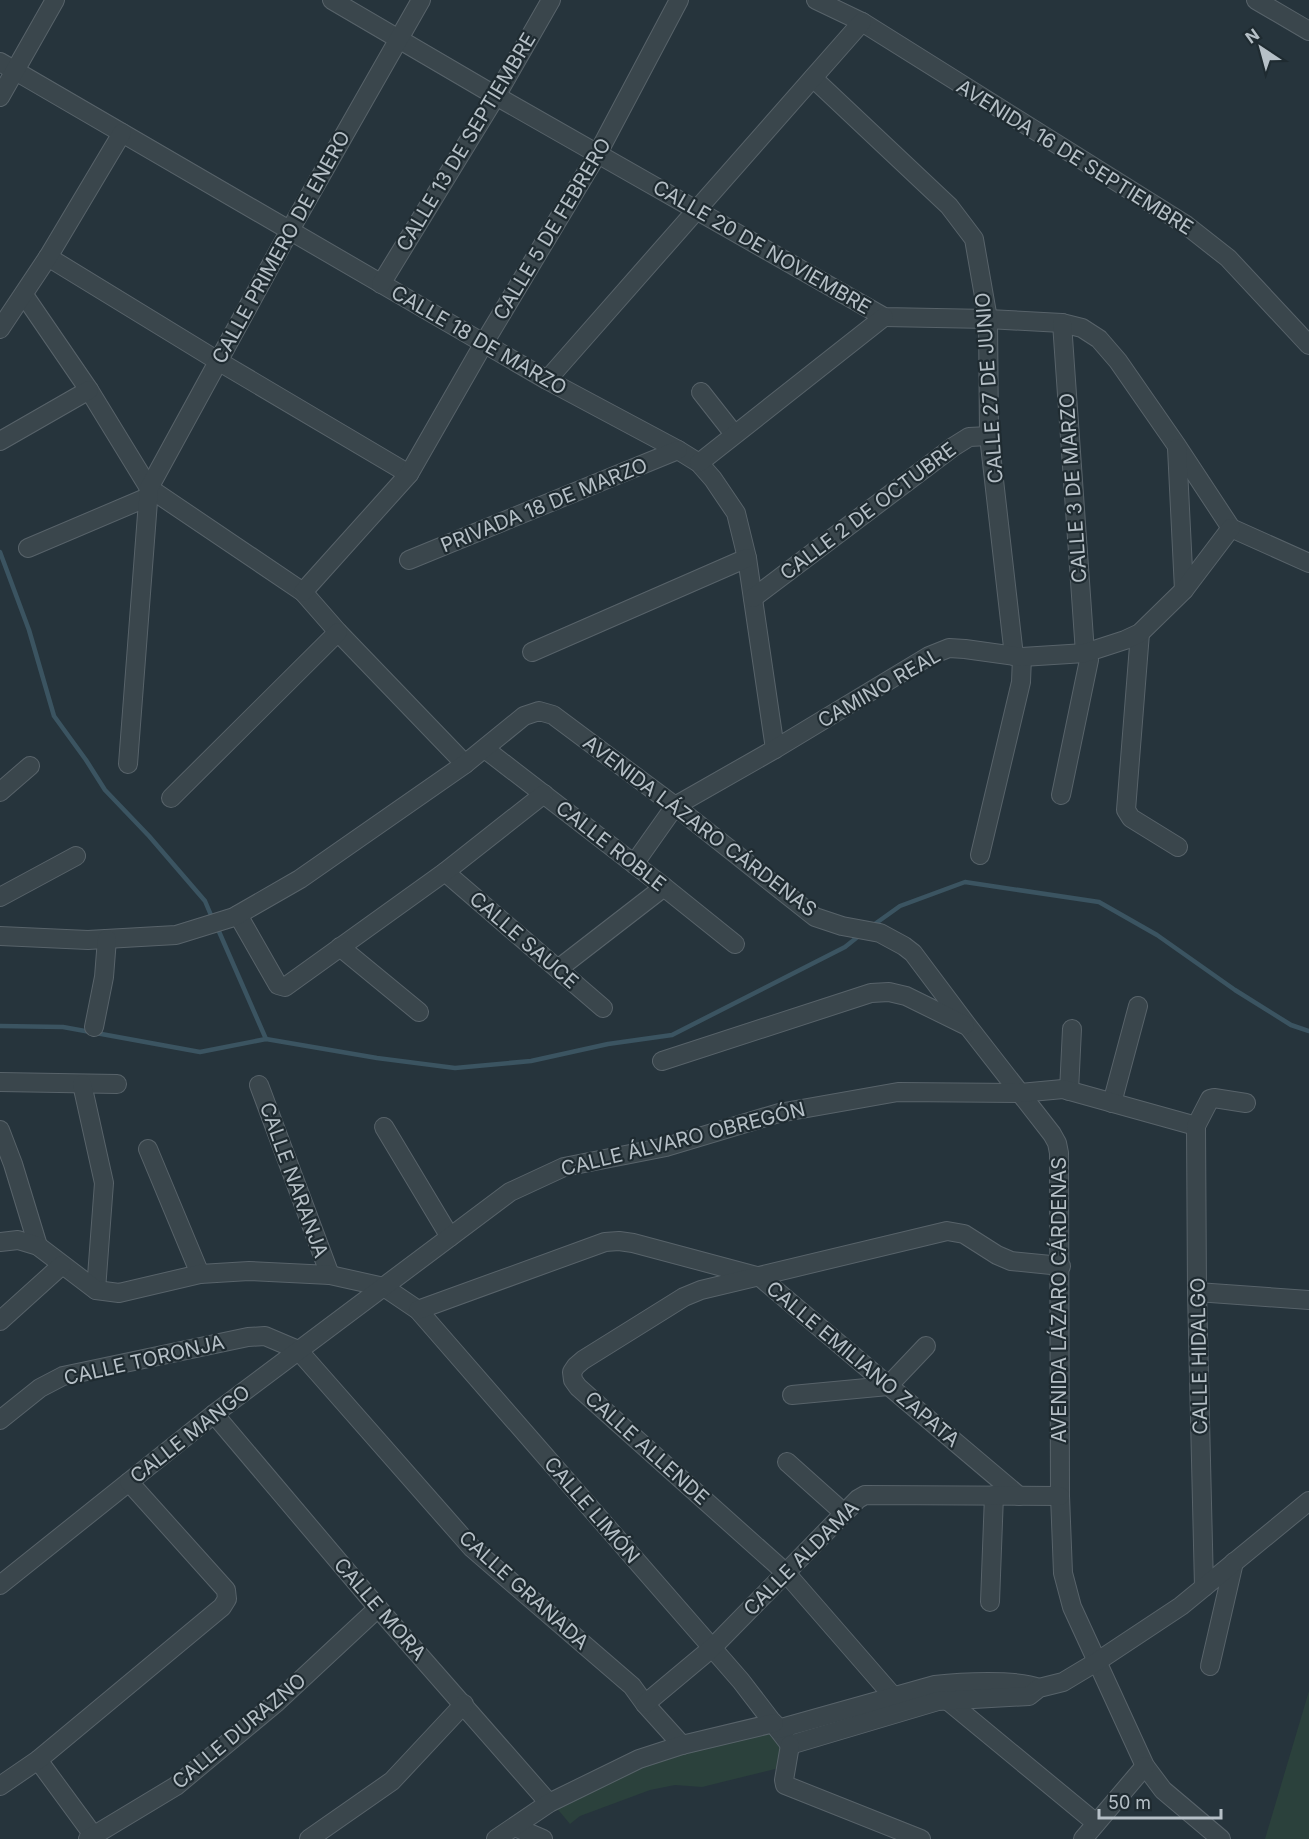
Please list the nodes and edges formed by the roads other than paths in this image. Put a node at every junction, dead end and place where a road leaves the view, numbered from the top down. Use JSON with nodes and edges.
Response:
{"nodes":[{"id":1,"x":56,"y":0,"type":"edge"},
{"id":2,"x":332,"y":0,"type":"edge"},
{"id":3,"x":421,"y":0,"type":"edge"},
{"id":4,"x":551,"y":0,"type":"edge"},
{"id":5,"x":679,"y":0,"type":"edge"},
{"id":6,"x":816,"y":0,"type":"edge"},
{"id":7,"x":1256,"y":0,"type":"edge"},
{"id":8,"x":862,"y":22,"type":"junction"},
{"id":9,"x":1309,"y":31,"type":"edge"},
{"id":10,"x":399,"y":39,"type":"junction"},
{"id":11,"x":8,"y":67,"type":"edge"},
{"id":12,"x":813,"y":78,"type":"junction"},
{"id":13,"x":496,"y":96,"type":"junction"},
{"id":14,"x":0,"y":97,"type":"edge"},
{"id":15,"x":122,"y":133,"type":"junction"},
{"id":16,"x":598,"y":153,"type":"junction"},
{"id":17,"x":696,"y":209,"type":"junction"},
{"id":18,"x":290,"y":230,"type":"junction"},
{"id":19,"x":48,"y":257,"type":"junction"},
{"id":20,"x":381,"y":284,"type":"junction"},
{"id":21,"x":24,"y":296,"type":"junction"},
{"id":22,"x":884,"y":317,"type":"junction"},
{"id":23,"x":988,"y":319,"type":"junction"},
{"id":24,"x":1062,"y":323,"type":"junction"},
{"id":25,"x":0,"y":329,"type":"edge"},
{"id":26,"x":484,"y":343,"type":"junction"},
{"id":27,"x":1309,"y":345,"type":"edge"},
{"id":28,"x":218,"y":361,"type":"junction"},
{"id":29,"x":547,"y":380,"type":"junction"},
{"id":30,"x":89,"y":390,"type":"junction"},
{"id":31,"x":701,"y":392,"type":"dead end"},
{"id":32,"x":734,"y":434,"type":"junction"},
{"id":33,"x":989,"y":436,"type":"junction"},
{"id":34,"x":0,"y":441,"type":"edge"},
{"id":35,"x":1177,"y":446,"type":"junction"},
{"id":36,"x":678,"y":450,"type":"junction"},
{"id":37,"x":699,"y":463,"type":"junction"},
{"id":38,"x":409,"y":474,"type":"junction"},
{"id":39,"x":149,"y":493,"type":"junction"},
{"id":40,"x":1231,"y":528,"type":"junction"},
{"id":41,"x":28,"y":548,"type":"dead end"},
{"id":42,"x":747,"y":558,"type":"junction"},
{"id":43,"x":409,"y":560,"type":"dead end"},
{"id":44,"x":1309,"y":563,"type":"edge"},
{"id":45,"x":1184,"y":590,"type":"junction"},
{"id":46,"x":303,"y":592,"type":"junction"},
{"id":47,"x":753,"y":598,"type":"junction"},
{"id":48,"x":338,"y":632,"type":"junction"},
{"id":49,"x":1140,"y":633,"type":"junction"},
{"id":50,"x":532,"y":652,"type":"dead end"},
{"id":51,"x":1085,"y":653,"type":"junction"},
{"id":52,"x":1018,"y":657,"type":"junction"},
{"id":53,"x":485,"y":749,"type":"junction"},
{"id":54,"x":775,"y":749,"type":"junction"},
{"id":55,"x":128,"y":764,"type":"dead end"},
{"id":56,"x":465,"y":764,"type":"junction"},
{"id":57,"x":30,"y":766,"type":"dead end"},
{"id":58,"x":0,"y":792,"type":"edge"},
{"id":59,"x":544,"y":794,"type":"junction"},
{"id":60,"x":1061,"y":795,"type":"dead end"},
{"id":61,"x":171,"y":798,"type":"dead end"},
{"id":62,"x":675,"y":806,"type":"junction"},
{"id":63,"x":1178,"y":847,"type":"dead end"},
{"id":64,"x":980,"y":855,"type":"dead end"},
{"id":65,"x":76,"y":856,"type":"dead end"},
{"id":66,"x":634,"y":864,"type":"junction"},
{"id":67,"x":445,"y":872,"type":"junction"},
{"id":68,"x":664,"y":886,"type":"junction"},
{"id":69,"x":0,"y":897,"type":"edge"},
{"id":70,"x":236,"y":916,"type":"junction"},
{"id":71,"x":0,"y":936,"type":"edge"},
{"id":72,"x":107,"y":939,"type":"junction"},
{"id":73,"x":735,"y":944,"type":"dead end"},
{"id":74,"x":340,"y":947,"type":"junction"},
{"id":75,"x":558,"y":969,"type":"junction"},
{"id":76,"x":1138,"y":1006,"type":"dead end"},
{"id":77,"x":603,"y":1008,"type":"dead end"},
{"id":78,"x":419,"y":1012,"type":"dead end"},
{"id":79,"x":94,"y":1026,"type":"dead end"},
{"id":80,"x":967,"y":1026,"type":"junction"},
{"id":81,"x":1072,"y":1029,"type":"dead end"},
{"id":82,"x":662,"y":1060,"type":"dead end"},
{"id":83,"x":0,"y":1082,"type":"edge"},
{"id":84,"x":82,"y":1084,"type":"junction"},
{"id":85,"x":117,"y":1084,"type":"dead end"},
{"id":86,"x":259,"y":1085,"type":"dead end"},
{"id":87,"x":1069,"y":1091,"type":"junction"},
{"id":88,"x":1020,"y":1093,"type":"junction"},
{"id":89,"x":1112,"y":1103,"type":"junction"},
{"id":90,"x":1246,"y":1103,"type":"dead end"},
{"id":91,"x":1196,"y":1126,"type":"junction"},
{"id":92,"x":384,"y":1127,"type":"dead end"},
{"id":93,"x":0,"y":1130,"type":"edge"},
{"id":94,"x":148,"y":1149,"type":"dead end"},
{"id":95,"x":450,"y":1237,"type":"junction"},
{"id":96,"x":0,"y":1242,"type":"edge"},
{"id":97,"x":38,"y":1246,"type":"junction"},
{"id":98,"x":63,"y":1265,"type":"junction"},
{"id":99,"x":1061,"y":1266,"type":"junction"},
{"id":100,"x":201,"y":1274,"type":"junction"},
{"id":101,"x":330,"y":1275,"type":"junction"},
{"id":102,"x":760,"y":1277,"type":"junction"},
{"id":103,"x":384,"y":1287,"type":"junction"},
{"id":104,"x":96,"y":1290,"type":"junction"},
{"id":105,"x":1197,"y":1292,"type":"junction"},
{"id":106,"x":1309,"y":1300,"type":"edge"},
{"id":107,"x":418,"y":1310,"type":"junction"},
{"id":108,"x":0,"y":1321,"type":"edge"},
{"id":109,"x":926,"y":1346,"type":"dead end"},
{"id":110,"x":298,"y":1350,"type":"junction"},
{"id":111,"x":888,"y":1386,"type":"junction"},
{"id":112,"x":792,"y":1395,"type":"dead end"},
{"id":113,"x":214,"y":1414,"type":"junction"},
{"id":114,"x":0,"y":1420,"type":"edge"},
{"id":115,"x":787,"y":1462,"type":"dead end"},
{"id":116,"x":129,"y":1482,"type":"junction"},
{"id":117,"x":994,"y":1495,"type":"junction"},
{"id":118,"x":1020,"y":1496,"type":"junction"},
{"id":119,"x":1060,"y":1496,"type":"junction"},
{"id":120,"x":1309,"y":1501,"type":"edge"},
{"id":121,"x":844,"y":1513,"type":"junction"},
{"id":122,"x":1234,"y":1562,"type":"junction"},
{"id":123,"x":786,"y":1573,"type":"junction"},
{"id":124,"x":0,"y":1585,"type":"edge"},
{"id":125,"x":1204,"y":1587,"type":"junction"},
{"id":126,"x":990,"y":1602,"type":"dead end"},
{"id":127,"x":378,"y":1608,"type":"junction"},
{"id":128,"x":712,"y":1648,"type":"junction"},
{"id":129,"x":1098,"y":1661,"type":"junction"},
{"id":130,"x":1210,"y":1666,"type":"dead end"},
{"id":131,"x":946,"y":1692,"type":"junction"},
{"id":132,"x":893,"y":1696,"type":"junction"},
{"id":133,"x":464,"y":1704,"type":"junction"},
{"id":134,"x":645,"y":1704,"type":"junction"},
{"id":135,"x":776,"y":1726,"type":"junction"},
{"id":136,"x":682,"y":1745,"type":"junction"},
{"id":137,"x":790,"y":1745,"type":"junction"},
{"id":138,"x":38,"y":1760,"type":"junction"},
{"id":139,"x":1145,"y":1766,"type":"junction"},
{"id":140,"x":0,"y":1786,"type":"edge"},
{"id":141,"x":549,"y":1803,"type":"junction"},
{"id":142,"x":1096,"y":1823,"type":"junction"},
{"id":143,"x":515,"y":1827,"type":"junction"},
{"id":144,"x":92,"y":1838,"type":"edge"},
{"id":145,"x":309,"y":1839,"type":"edge"},
{"id":146,"x":496,"y":1839,"type":"edge"},
{"id":147,"x":543,"y":1839,"type":"edge"},
{"id":148,"x":921,"y":1839,"type":"edge"},
{"id":149,"x":1083,"y":1839,"type":"edge"},
{"id":150,"x":1221,"y":1839,"type":"edge"}],
"edges":[{"from":1,"to":11,"type":"street"},
{"from":2,"to":10,"type":"street","name":"CALLE 20 DE NOVIEMBRE"},
{"from":3,"to":10,"type":"street","name":"CALLE PRIMERO DE ENERO"},
{"from":4,"to":13,"type":"street","name":"CALLE 13 DE SEPTIEMBRE"},
{"from":5,"to":16,"type":"street","name":"CALLE 5 DE FEBRERO"},
{"from":6,"to":8,"type":"street","name":"AVENIDA 16 DE SEPTIEMBRE"},
{"from":7,"to":9,"type":"street"},
{"from":8,"to":12,"type":"street"},
{"from":8,"to":27,"type":"street","name":"AVENIDA 16 DE SEPTIEMBRE"},
{"from":10,"to":13,"type":"street","name":"CALLE 20 DE NOVIEMBRE"},
{"from":10,"to":18,"type":"street","name":"CALLE PRIMERO DE ENERO"},
{"from":11,"to":14,"type":"street"},
{"from":11,"to":15,"type":"street","name":"CALLE 18 DE MARZO"},
{"from":12,"to":17,"type":"street"},
{"from":12,"to":23,"type":"street","name":"CALLE 27 DE JUNIO"},
{"from":13,"to":16,"type":"street","name":"CALLE 20 DE NOVIEMBRE"},
{"from":13,"to":20,"type":"street","name":"CALLE 13 DE SEPTIEMBRE"},
{"from":15,"to":18,"type":"street","name":"CALLE 18 DE MARZO"},
{"from":15,"to":19,"type":"street"},
{"from":16,"to":17,"type":"street","name":"CALLE 20 DE NOVIEMBRE"},
{"from":16,"to":26,"type":"street","name":"CALLE 5 DE FEBRERO"},
{"from":17,"to":22,"type":"street","name":"CALLE 20 DE NOVIEMBRE"},
{"from":17,"to":29,"type":"street"},
{"from":18,"to":20,"type":"street","name":"CALLE 18 DE MARZO"},
{"from":18,"to":28,"type":"street","name":"CALLE PRIMERO DE ENERO"},
{"from":19,"to":21,"type":"street"},
{"from":19,"to":28,"type":"street"},
{"from":20,"to":26,"type":"street","name":"CALLE 18 DE MARZO"},
{"from":21,"to":25,"type":"street"},
{"from":21,"to":30,"type":"street"},
{"from":22,"to":23,"type":"street","name":"CALLE 20 DE NOVIEMBRE"},
{"from":22,"to":32,"type":"street"},
{"from":23,"to":24,"type":"street","name":"CALLE 20 DE NOVIEMBRE"},
{"from":23,"to":33,"type":"street","name":"CALLE 27 DE JUNIO"},
{"from":24,"to":35,"type":"street","name":"CALLE 20 DE NOVIEMBRE"},
{"from":24,"to":51,"type":"street","name":"CALLE 3 DE MARZO"},
{"from":26,"to":29,"type":"street","name":"CALLE 18 DE MARZO"},
{"from":26,"to":38,"type":"street","name":"CALLE 5 DE FEBRERO"},
{"from":28,"to":38,"type":"street"},
{"from":28,"to":39,"type":"street","name":"CALLE PRIMERO DE ENERO"},
{"from":29,"to":36,"type":"street","name":"CALLE 18 DE MARZO"},
{"from":30,"to":34,"type":"street"},
{"from":30,"to":39,"type":"street"},
{"from":31,"to":32,"type":"street"},
{"from":32,"to":37,"type":"street"},
{"from":33,"to":47,"type":"street","name":"CALLE 2 DE OCTUBRE"},
{"from":33,"to":52,"type":"street","name":"CALLE 27 DE JUNIO"},
{"from":35,"to":40,"type":"street","name":"CALLE 20 DE NOVIEMBRE"},
{"from":35,"to":45,"type":"street"},
{"from":36,"to":37,"type":"street","name":"CALLE 18 DE MARZO"},
{"from":36,"to":43,"type":"street","name":"PRIVADA 18 DE MARZO"},
{"from":37,"to":42,"type":"street","name":"CALLE 18 DE MARZO"},
{"from":38,"to":46,"type":"street","name":"CALLE 5 DE FEBRERO"},
{"from":39,"to":41,"type":"street"},
{"from":39,"to":46,"type":"street"},
{"from":39,"to":55,"type":"street","name":"CALLE PRIMERO DE ENERO"},
{"from":40,"to":44,"type":"street"},
{"from":40,"to":45,"type":"street","name":"CAMINO REAL"},
{"from":42,"to":47,"type":"street","name":"CALLE 18 DE MARZO"},
{"from":42,"to":50,"type":"street"},
{"from":45,"to":49,"type":"street","name":"CAMINO REAL"},
{"from":46,"to":48,"type":"street"},
{"from":47,"to":54,"type":"street","name":"CALLE 18 DE MARZO"},
{"from":48,"to":56,"type":"street"},
{"from":48,"to":61,"type":"street"},
{"from":49,"to":51,"type":"street","name":"CAMINO REAL"},
{"from":49,"to":63,"type":"street"},
{"from":51,"to":52,"type":"street","name":"CAMINO REAL"},
{"from":51,"to":60,"type":"street","name":"CALLE 3 DE MARZO"},
{"from":52,"to":54,"type":"street","name":"CAMINO REAL"},
{"from":52,"to":64,"type":"street","name":"CALLE 27 DE JUNIO"},
{"from":53,"to":56,"type":"street","name":"AVENIDA LÁZARO CÁRDENAS"},
{"from":53,"to":59,"type":"street","name":"CALLE ROBLE"},
{"from":53,"to":62,"type":"street","name":"AVENIDA LÁZARO CÁRDENAS"},
{"from":54,"to":62,"type":"street","name":"CAMINO REAL"},
{"from":56,"to":70,"type":"street","name":"AVENIDA LÁZARO CÁRDENAS"},
{"from":57,"to":58,"type":"street"},
{"from":59,"to":66,"type":"street","name":"CALLE ROBLE"},
{"from":59,"to":67,"type":"street"},
{"from":62,"to":66,"type":"street","name":"CAMINO REAL"},
{"from":62,"to":80,"type":"street","name":"AVENIDA LÁZARO CÁRDENAS"},
{"from":65,"to":69,"type":"street"},
{"from":66,"to":68,"type":"street","name":"CALLE ROBLE"},
{"from":67,"to":74,"type":"street"},
{"from":67,"to":75,"type":"street","name":"CALLE SAUCE"},
{"from":68,"to":73,"type":"street","name":"CALLE ROBLE"},
{"from":68,"to":75,"type":"street"},
{"from":70,"to":72,"type":"street","name":"AVENIDA LÁZARO CÁRDENAS"},
{"from":70,"to":74,"type":"street"},
{"from":71,"to":72,"type":"street","name":"AVENIDA LÁZARO CÁRDENAS"},
{"from":72,"to":79,"type":"street"},
{"from":74,"to":78,"type":"street"},
{"from":75,"to":77,"type":"street","name":"CALLE SAUCE"},
{"from":76,"to":89,"type":"street"},
{"from":80,"to":82,"type":"street"},
{"from":80,"to":88,"type":"street","name":"AVENIDA LÁZARO CÁRDENAS"},
{"from":81,"to":87,"type":"street"},
{"from":83,"to":84,"type":"street"},
{"from":84,"to":85,"type":"street"},
{"from":84,"to":104,"type":"street"},
{"from":86,"to":101,"type":"street","name":"CALLE NARANJA"},
{"from":87,"to":88,"type":"street","name":"CALLE ÁLVARO OBREGÓN"},
{"from":87,"to":89,"type":"street","name":"CALLE ÁLVARO OBREGÓN"},
{"from":88,"to":95,"type":"street","name":"CALLE ÁLVARO OBREGÓN"},
{"from":88,"to":99,"type":"street","name":"AVENIDA LÁZARO CÁRDENAS"},
{"from":89,"to":91,"type":"street","name":"CALLE ÁLVARO OBREGÓN"},
{"from":90,"to":91,"type":"street"},
{"from":91,"to":105,"type":"street","name":"CALLE HIDALGO"},
{"from":92,"to":95,"type":"street"},
{"from":93,"to":97,"type":"street"},
{"from":94,"to":100,"type":"street"},
{"from":95,"to":103,"type":"street","name":"CALLE ÁLVARO OBREGÓN"},
{"from":96,"to":97,"type":"street"},
{"from":97,"to":98,"type":"street"},
{"from":98,"to":104,"type":"street"},
{"from":98,"to":108,"type":"street"},
{"from":99,"to":102,"type":"street","name":"CALLE ALLENDE"},
{"from":99,"to":119,"type":"street","name":"AVENIDA LÁZARO CÁRDENAS"},
{"from":100,"to":101,"type":"street"},
{"from":100,"to":104,"type":"street"},
{"from":101,"to":103,"type":"street"},
{"from":102,"to":107,"type":"street","name":"CALLE EMILIANO ZAPATA"},
{"from":102,"to":111,"type":"street","name":"CALLE EMILIANO ZAPATA"},
{"from":102,"to":123,"type":"street","name":"CALLE ALLENDE"},
{"from":103,"to":107,"type":"street","name":"CALLE LIMÓN"},
{"from":103,"to":110,"type":"street","name":"CALLE MANGO"},
{"from":105,"to":106,"type":"street"},
{"from":105,"to":125,"type":"street","name":"CALLE HIDALGO"},
{"from":107,"to":128,"type":"street","name":"CALLE LIMÓN"},
{"from":109,"to":111,"type":"street"},
{"from":110,"to":113,"type":"street","name":"CALLE MANGO"},
{"from":110,"to":114,"type":"street","name":"CALLE TORONJA"},
{"from":110,"to":134,"type":"street","name":"CALLE GRANADA"},
{"from":111,"to":112,"type":"street"},
{"from":111,"to":118,"type":"street","name":"CALLE EMILIANO ZAPATA"},
{"from":113,"to":116,"type":"street","name":"CALLE MANGO"},
{"from":113,"to":127,"type":"street","name":"CALLE MORA"},
{"from":115,"to":121,"type":"street"},
{"from":116,"to":124,"type":"street","name":"CALLE MANGO"},
{"from":116,"to":138,"type":"street"},
{"from":117,"to":118,"type":"street","name":"CALLE ALDAMA"},
{"from":117,"to":121,"type":"street","name":"CALLE ALDAMA"},
{"from":117,"to":126,"type":"street"},
{"from":118,"to":119,"type":"street","name":"CALLE ALDAMA"},
{"from":119,"to":129,"type":"street","name":"AVENIDA LÁZARO CÁRDENAS"},
{"from":120,"to":122,"type":"street"},
{"from":121,"to":123,"type":"street","name":"CALLE ALDAMA"},
{"from":122,"to":125,"type":"street"},
{"from":122,"to":130,"type":"street"},
{"from":123,"to":128,"type":"street","name":"CALLE ALDAMA"},
{"from":123,"to":132,"type":"street","name":"CALLE ALLENDE"},
{"from":125,"to":129,"type":"street"},
{"from":127,"to":133,"type":"street","name":"CALLE MORA"},
{"from":127,"to":144,"type":"street","name":"CALLE DURAZNO"},
{"from":128,"to":134,"type":"street","name":"CALLE ALDAMA"},
{"from":128,"to":135,"type":"street","name":"CALLE LIMÓN"},
{"from":129,"to":131,"type":"street"},
{"from":129,"to":139,"type":"street","name":"AVENIDA LÁZARO CÁRDENAS"},
{"from":131,"to":132,"type":"street"},
{"from":131,"to":137,"type":"street"},
{"from":131,"to":142,"type":"street"},
{"from":132,"to":135,"type":"street"},
{"from":133,"to":141,"type":"street","name":"CALLE MORA"},
{"from":133,"to":145,"type":"street"},
{"from":134,"to":136,"type":"street","name":"CALLE GRANADA"},
{"from":135,"to":136,"type":"street"},
{"from":135,"to":137,"type":"street","name":"CALLE LIMÓN"},
{"from":136,"to":141,"type":"street"},
{"from":137,"to":148,"type":"street"},
{"from":138,"to":140,"type":"street"},
{"from":138,"to":144,"type":"street"},
{"from":139,"to":142,"type":"street"},
{"from":139,"to":150,"type":"street","name":"AVENIDA LÁZARO CÁRDENAS"},
{"from":141,"to":143,"type":"street"},
{"from":142,"to":149,"type":"street"},
{"from":143,"to":146,"type":"street"},
{"from":143,"to":147,"type":"street"}]}
